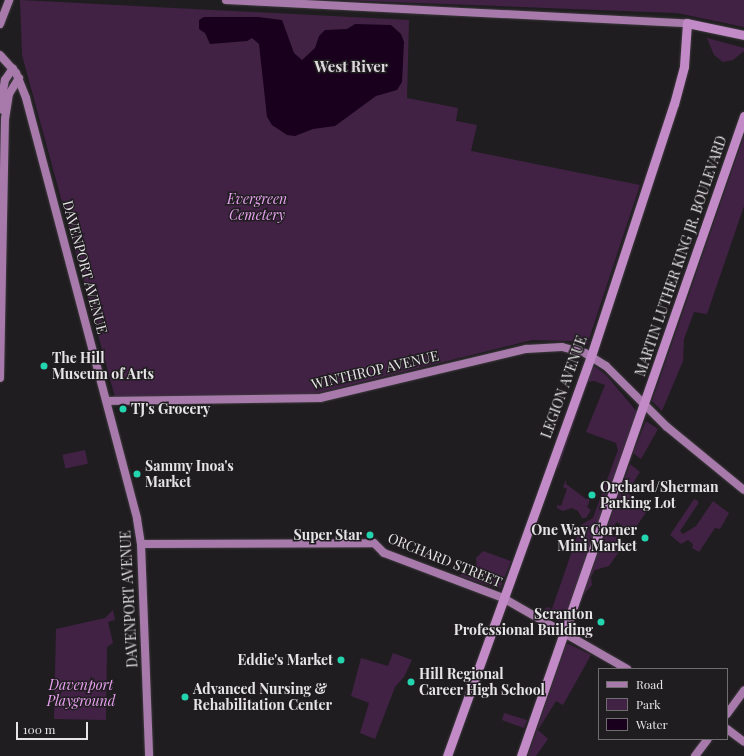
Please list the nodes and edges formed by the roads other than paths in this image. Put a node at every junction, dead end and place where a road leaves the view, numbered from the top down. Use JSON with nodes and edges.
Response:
{"nodes":[{"id":1,"x":9,"y":0,"type":"edge"},
{"id":2,"x":226,"y":0,"type":"edge"},
{"id":3,"x":687,"y":23,"type":"junction"},
{"id":4,"x":0,"y":24,"type":"edge"},
{"id":5,"x":744,"y":35,"type":"edge"},
{"id":6,"x":0,"y":55,"type":"edge"},
{"id":7,"x":13,"y":68,"type":"junction"},
{"id":8,"x":19,"y":78,"type":"junction"},
{"id":9,"x":744,"y":116,"type":"edge"},
{"id":10,"x":5,"y":119,"type":"junction"},
{"id":11,"x":591,"y":356,"type":"junction"},
{"id":12,"x":0,"y":378,"type":"edge"},
{"id":13,"x":107,"y":401,"type":"junction"},
{"id":14,"x":644,"y":405,"type":"junction"},
{"id":15,"x":744,"y":490,"type":"edge"},
{"id":16,"x":141,"y":544,"type":"junction"},
{"id":17,"x":503,"y":598,"type":"junction"},
{"id":18,"x":564,"y":634,"type":"junction"},
{"id":19,"x":624,"y":668,"type":"edge"},
{"id":20,"x":744,"y":691,"type":"edge"},
{"id":21,"x":728,"y":713,"type":"edge"},
{"id":22,"x":728,"y":730,"type":"edge"},
{"id":23,"x":707,"y":740,"type":"edge"},
{"id":24,"x":744,"y":742,"type":"edge"},
{"id":25,"x":149,"y":756,"type":"edge"},
{"id":26,"x":447,"y":756,"type":"edge"},
{"id":27,"x":521,"y":756,"type":"edge"},
{"id":28,"x":695,"y":756,"type":"edge"}],
"edges":[{"from":1,"to":4,"type":"main road"},
{"from":2,"to":3,"type":"main road"},
{"from":3,"to":5,"type":"highway"},
{"from":3,"to":11,"type":"highway","name":"LEGION AVENUE"},
{"from":6,"to":7,"type":"main road","name":"DAVENPORT AVENUE"},
{"from":7,"to":8,"type":"main road","name":"DAVENPORT AVENUE"},
{"from":7,"to":10,"type":"main road"},
{"from":8,"to":10,"type":"main road"},
{"from":8,"to":13,"type":"main road","name":"DAVENPORT AVENUE"},
{"from":9,"to":14,"type":"highway","name":"MARTIN LUTHER KING JR. BOULEVARD"},
{"from":10,"to":12,"type":"main road"},
{"from":11,"to":13,"type":"main road","name":"WINTHROP AVENUE"},
{"from":11,"to":14,"type":"main road","name":"WINTHROP AVENUE"},
{"from":11,"to":17,"type":"highway","name":"LEGION AVENUE"},
{"from":13,"to":16,"type":"main road","name":"DAVENPORT AVENUE"},
{"from":14,"to":15,"type":"main road","name":"WINTHROP AVENUE"},
{"from":14,"to":18,"type":"highway","name":"MARTIN LUTHER KING JR. BOULEVARD"},
{"from":16,"to":17,"type":"main road","name":"ORCHARD STREET"},
{"from":16,"to":25,"type":"main road","name":"DAVENPORT AVENUE"},
{"from":17,"to":18,"type":"main road","name":"ORCHARD STREET"},
{"from":17,"to":26,"type":"highway","name":"LEGION AVENUE"},
{"from":18,"to":19,"type":"main road","name":"ORCHARD STREET"},
{"from":18,"to":27,"type":"highway","name":"MARTIN LUTHER KING JR. BOULEVARD"},
{"from":20,"to":21,"type":"main road"},
{"from":22,"to":24,"type":"main road"},
{"from":23,"to":28,"type":"main road"}]}
